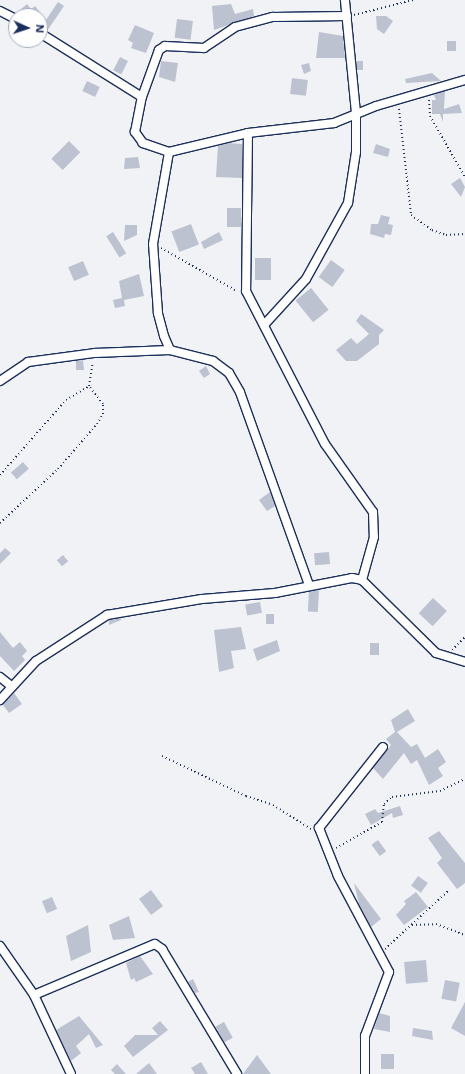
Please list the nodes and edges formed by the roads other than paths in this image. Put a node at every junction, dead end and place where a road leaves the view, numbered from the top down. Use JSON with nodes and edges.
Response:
{"nodes":[{"id":1,"x":345,"y":0,"type":"edge"},
{"id":2,"x":347,"y":16,"type":"junction"},
{"id":3,"x":48,"y":38,"type":"edge"},
{"id":4,"x":465,"y":80,"type":"edge"},
{"id":5,"x":142,"y":97,"type":"junction"},
{"id":6,"x":356,"y":113,"type":"junction"},
{"id":7,"x":248,"y":133,"type":"junction"},
{"id":8,"x":169,"y":152,"type":"junction"},
{"id":9,"x":264,"y":325,"type":"junction"},
{"id":10,"x":170,"y":350,"type":"junction"},
{"id":11,"x":0,"y":381,"type":"edge"},
{"id":12,"x":362,"y":580,"type":"junction"},
{"id":13,"x":309,"y":585,"type":"junction"},
{"id":14,"x":465,"y":662,"type":"edge"},
{"id":15,"x":0,"y":677,"type":"edge"},
{"id":16,"x":10,"y":685,"type":"junction"},
{"id":17,"x":0,"y":700,"type":"edge"},
{"id":18,"x":383,"y":747,"type":"dead end"},
{"id":19,"x":0,"y":946,"type":"edge"},
{"id":20,"x":34,"y":994,"type":"junction"},
{"id":21,"x":71,"y":1074,"type":"edge"},
{"id":22,"x":238,"y":1074,"type":"edge"},
{"id":23,"x":365,"y":1074,"type":"edge"}],
"edges":[{"from":1,"to":2,"type":"street"},
{"from":2,"to":5,"type":"street"},
{"from":2,"to":6,"type":"street"},
{"from":3,"to":5,"type":"street"},
{"from":4,"to":6,"type":"street"},
{"from":5,"to":8,"type":"street"},
{"from":6,"to":7,"type":"street"},
{"from":6,"to":9,"type":"street"},
{"from":7,"to":8,"type":"street"},
{"from":7,"to":9,"type":"street"},
{"from":8,"to":10,"type":"street"},
{"from":9,"to":12,"type":"street"},
{"from":10,"to":11,"type":"street"},
{"from":10,"to":13,"type":"street"},
{"from":12,"to":13,"type":"street"},
{"from":12,"to":14,"type":"street"},
{"from":13,"to":16,"type":"street"},
{"from":15,"to":16,"type":"street"},
{"from":16,"to":17,"type":"street"},
{"from":18,"to":23,"type":"street"},
{"from":19,"to":20,"type":"street"},
{"from":20,"to":21,"type":"street"},
{"from":20,"to":22,"type":"street"}]}
